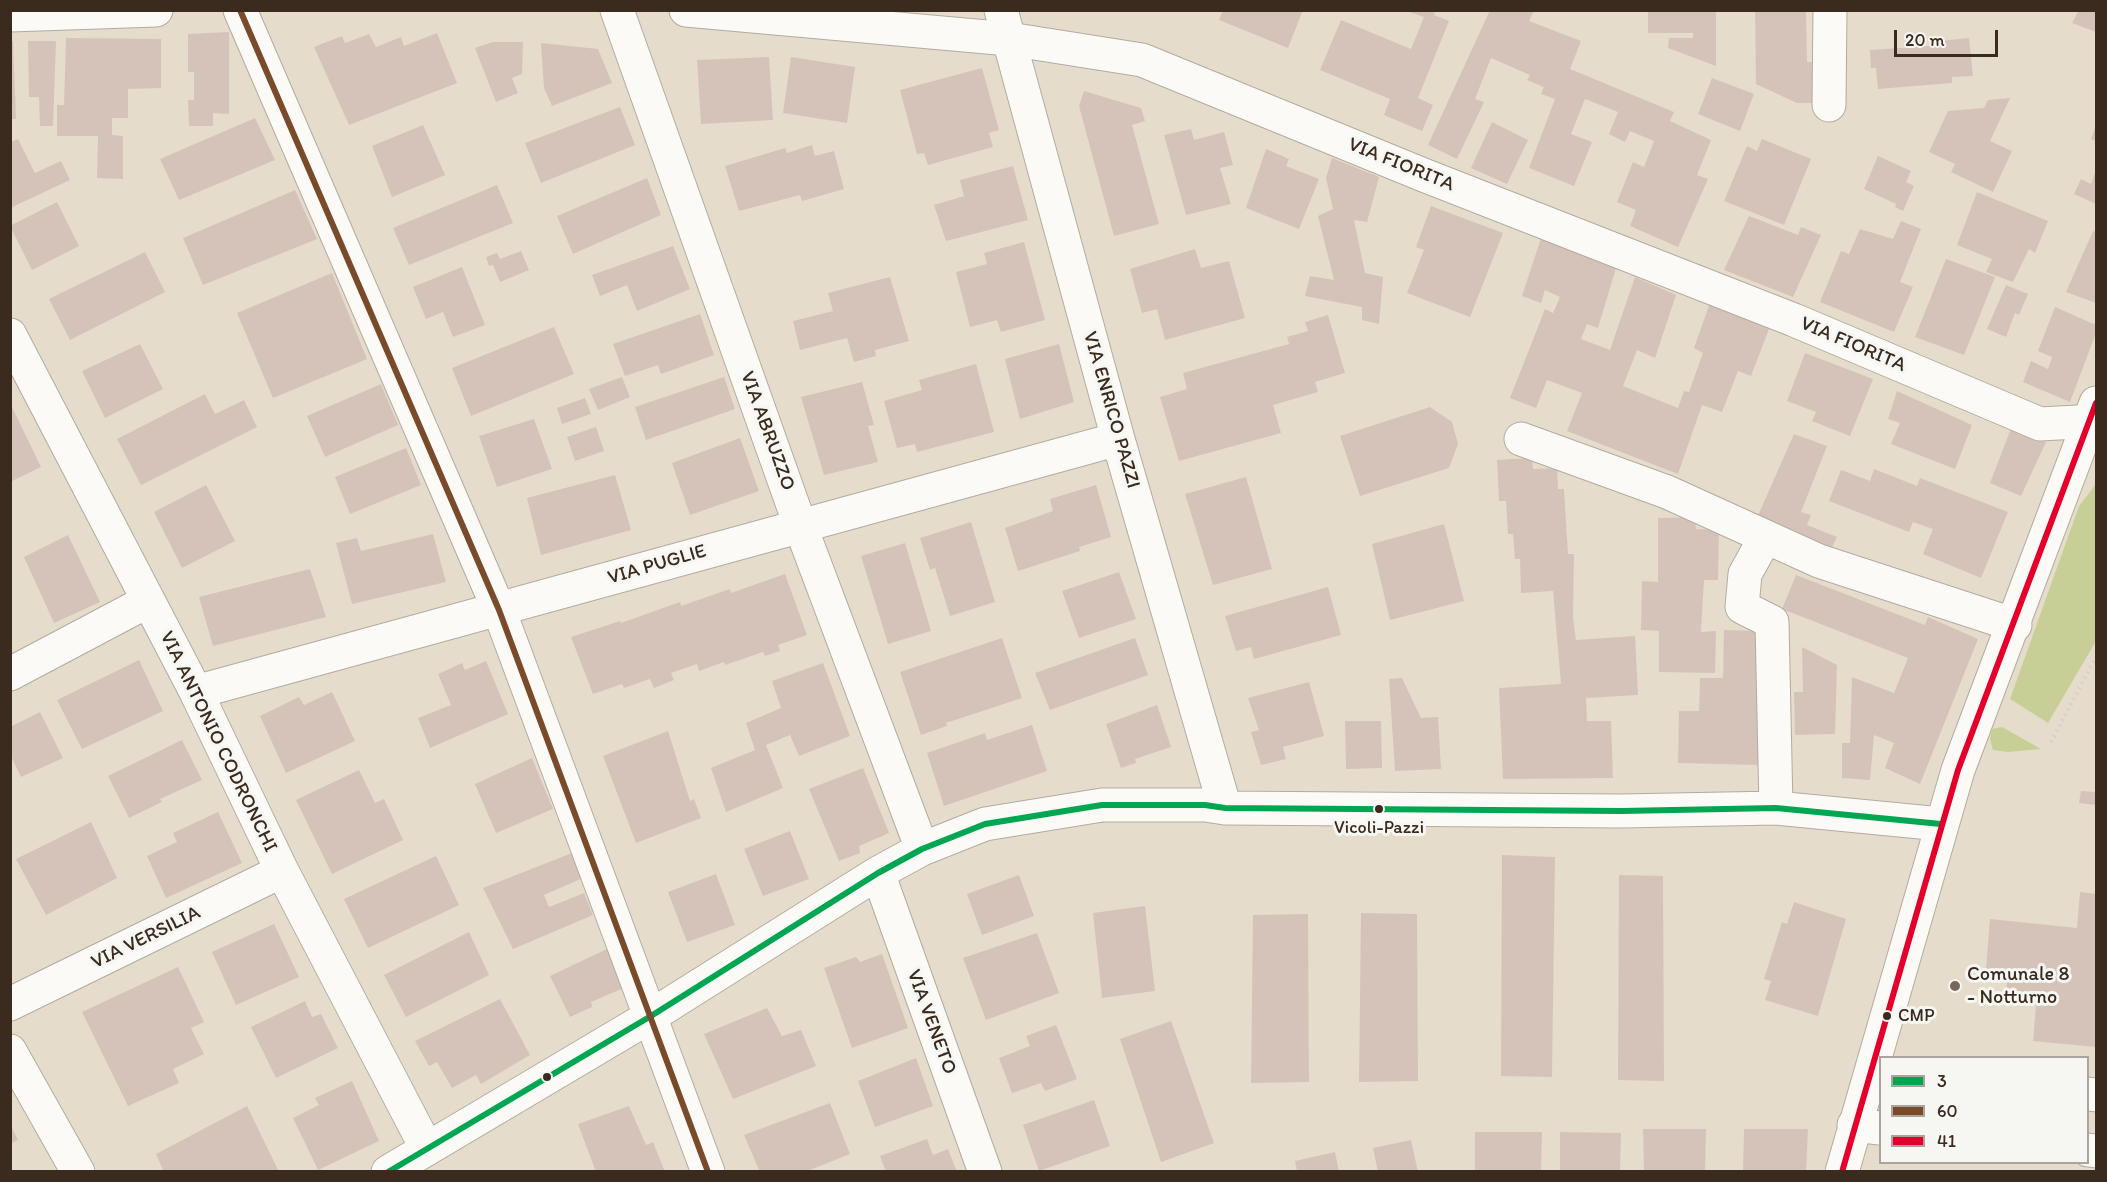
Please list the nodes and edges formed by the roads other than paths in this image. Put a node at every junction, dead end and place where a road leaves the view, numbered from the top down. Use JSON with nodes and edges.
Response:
{"nodes":[{"id":1,"x":156,"y":10,"type":"edge"},
{"id":2,"x":240,"y":10,"type":"edge"},
{"id":3,"x":617,"y":10,"type":"edge"},
{"id":4,"x":686,"y":10,"type":"edge"},
{"id":5,"x":1830,"y":10,"type":"edge"},
{"id":6,"x":10,"y":15,"type":"edge"},
{"id":7,"x":1005,"y":25,"type":"edge"},
{"id":8,"x":1829,"y":105,"type":"dead end"},
{"id":9,"x":14,"y":352,"type":"edge"},
{"id":10,"x":2094,"y":415,"type":"edge"},
{"id":11,"x":1118,"y":439,"type":"junction"},
{"id":12,"x":1521,"y":439,"type":"dead end"},
{"id":13,"x":800,"y":525,"type":"junction"},
{"id":14,"x":1765,"y":538,"type":"junction"},
{"id":15,"x":148,"y":601,"type":"junction"},
{"id":16,"x":499,"y":610,"type":"junction"},
{"id":17,"x":2015,"y":625,"type":"junction"},
{"id":18,"x":10,"y":674,"type":"edge"},
{"id":19,"x":196,"y":692,"type":"junction"},
{"id":20,"x":1225,"y":808,"type":"junction"},
{"id":21,"x":1776,"y":808,"type":"junction"},
{"id":22,"x":1941,"y":824,"type":"junction"},
{"id":23,"x":921,"y":849,"type":"junction"},
{"id":24,"x":282,"y":871,"type":"junction"},
{"id":25,"x":878,"y":873,"type":"junction"},
{"id":26,"x":10,"y":1004,"type":"edge"},
{"id":27,"x":651,"y":1016,"type":"junction"},
{"id":28,"x":10,"y":1051,"type":"edge"},
{"id":29,"x":1881,"y":1056,"type":"edge"},
{"id":30,"x":1876,"y":1077,"type":"edge"},
{"id":31,"x":1867,"y":1127,"type":"edge"},
{"id":32,"x":427,"y":1149,"type":"junction"},
{"id":33,"x":78,"y":1172,"type":"edge"},
{"id":34,"x":388,"y":1172,"type":"edge"},
{"id":35,"x":708,"y":1172,"type":"edge"},
{"id":36,"x":985,"y":1172,"type":"edge"},
{"id":37,"x":1842,"y":1172,"type":"edge"}],
"edges":[{"from":1,"to":6,"type":"street"},
{"from":2,"to":16,"type":"street"},
{"from":3,"to":13,"type":"street","name":"VIA ABRUZZO"},
{"from":4,"to":7,"type":"street","name":"VIA FIORITA"},
{"from":5,"to":8,"type":"street"},
{"from":7,"to":10,"type":"street","name":"VIA FIORITA"},
{"from":7,"to":11,"type":"street","name":"VIA ENRICO PAZZI"},
{"from":9,"to":15,"type":"street","name":"VIA ANTONIO CODRONCHI"},
{"from":10,"to":17,"type":"street"},
{"from":11,"to":13,"type":"street","name":"VIA PUGLIE"},
{"from":11,"to":20,"type":"street","name":"VIA ENRICO PAZZI"},
{"from":12,"to":14,"type":"street"},
{"from":13,"to":16,"type":"street","name":"VIA PUGLIE"},
{"from":13,"to":23,"type":"street","name":"VIA ABRUZZO"},
{"from":14,"to":17,"type":"street"},
{"from":14,"to":21,"type":"street"},
{"from":15,"to":18,"type":"street"},
{"from":15,"to":19,"type":"street","name":"VIA ANTONIO CODRONCHI"},
{"from":16,"to":19,"type":"street","name":"VIA PUGLIE"},
{"from":16,"to":27,"type":"street"},
{"from":17,"to":22,"type":"street"},
{"from":19,"to":24,"type":"street","name":"VIA ANTONIO CODRONCHI"},
{"from":20,"to":21,"type":"street"},
{"from":20,"to":23,"type":"street"},
{"from":21,"to":22,"type":"street"},
{"from":22,"to":29,"type":"street"},
{"from":23,"to":25,"type":"street"},
{"from":24,"to":26,"type":"street","name":"VIA VERSILIA"},
{"from":24,"to":32,"type":"street","name":"VIA ANTONIO CODRONCHI"},
{"from":25,"to":27,"type":"street"},
{"from":25,"to":36,"type":"street","name":"VIA VENETO"},
{"from":27,"to":32,"type":"street"},
{"from":27,"to":35,"type":"street"},
{"from":28,"to":33,"type":"street"},
{"from":30,"to":31,"type":"street"},
{"from":31,"to":37,"type":"street"},
{"from":32,"to":34,"type":"street"}]}
